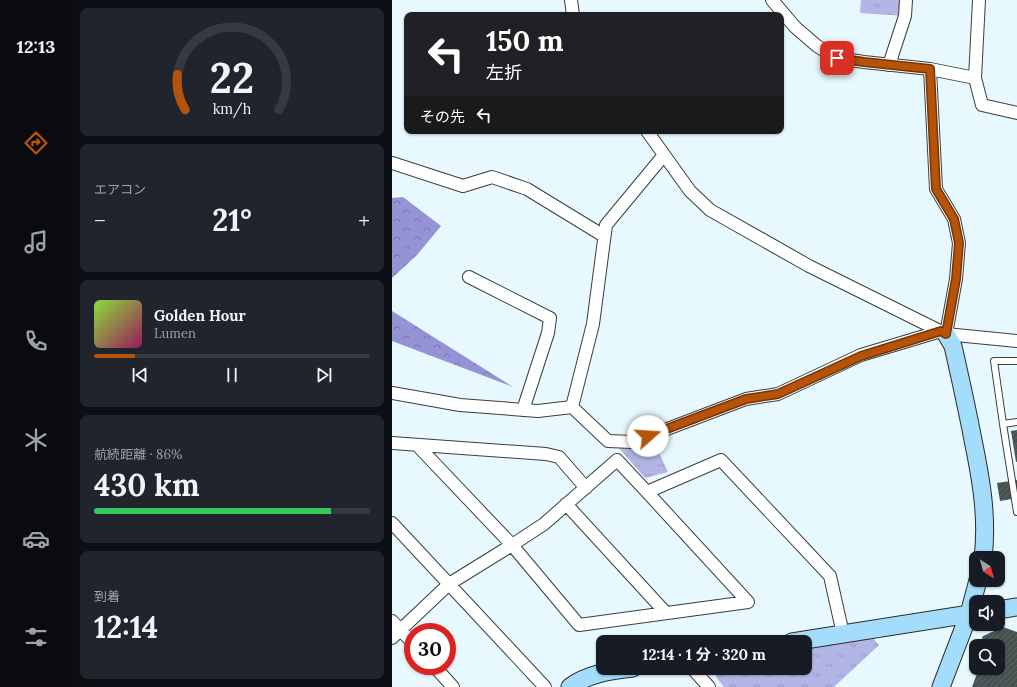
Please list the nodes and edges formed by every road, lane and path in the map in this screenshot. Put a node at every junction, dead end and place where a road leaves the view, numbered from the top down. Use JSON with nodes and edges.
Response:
{"nodes":[{"id":1,"x":570,"y":0,"type":"edge"},
{"id":2,"x":772,"y":0,"type":"edge"},
{"id":3,"x":906,"y":0,"type":"edge"},
{"id":4,"x":979,"y":0,"type":"edge"},
{"id":5,"x":572,"y":12,"type":"edge"},
{"id":6,"x":783,"y":12,"type":"edge"},
{"id":7,"x":784,"y":14,"type":"edge"},
{"id":8,"x":889,"y":65,"type":"junction"},
{"id":9,"x":930,"y":69,"type":"junction"},
{"id":10,"x":975,"y":78,"type":"junction"},
{"id":11,"x":1017,"y":113,"type":"edge"},
{"id":12,"x":649,"y":134,"type":"edge"},
{"id":13,"x":664,"y":154,"type":"junction"},
{"id":14,"x":392,"y":163,"type":"edge"},
{"id":15,"x":604,"y":236,"type":"junction"},
{"id":16,"x":469,"y":277,"type":"dead end"},
{"id":17,"x":944,"y":332,"type":"junction"},
{"id":18,"x":1017,"y":341,"type":"edge"},
{"id":19,"x":1017,"y":360,"type":"edge"},
{"id":20,"x":392,"y":392,"type":"edge"},
{"id":21,"x":572,"y":407,"type":"junction"},
{"id":22,"x":523,"y":410,"type":"junction"},
{"id":23,"x":1017,"y":422,"type":"edge"},
{"id":24,"x":1003,"y":424,"type":"junction"},
{"id":25,"x":392,"y":443,"type":"edge"},
{"id":26,"x":417,"y":444,"type":"junction"},
{"id":27,"x":586,"y":488,"type":"junction"},
{"id":28,"x":647,"y":492,"type":"junction"},
{"id":29,"x":566,"y":504,"type":"junction"},
{"id":30,"x":1017,"y":512,"type":"edge"},
{"id":31,"x":392,"y":523,"type":"edge"},
{"id":32,"x":512,"y":545,"type":"junction"},
{"id":33,"x":984,"y":551,"type":"edge"},
{"id":34,"x":449,"y":584,"type":"junction"},
{"id":35,"x":1017,"y":607,"type":"edge"},
{"id":36,"x":1005,"y":609,"type":"edge"},
{"id":37,"x":666,"y":613,"type":"junction"},
{"id":38,"x":969,"y":613,"type":"edge"},
{"id":39,"x":969,"y":620,"type":"edge"},
{"id":40,"x":395,"y":630,"type":"edge"},
{"id":41,"x":843,"y":634,"type":"junction"},
{"id":42,"x":404,"y":636,"type":"edge"},
{"id":43,"x":812,"y":639,"type":"edge"},
{"id":44,"x":596,"y":674,"type":"edge"},
{"id":45,"x":442,"y":675,"type":"edge"},
{"id":46,"x":698,"y":675,"type":"edge"},
{"id":47,"x":453,"y":687,"type":"edge"},
{"id":48,"x":545,"y":687,"type":"edge"},
{"id":49,"x":570,"y":687,"type":"edge"},
{"id":50,"x":709,"y":687,"type":"edge"},
{"id":51,"x":941,"y":687,"type":"edge"}],
"edges":[{"from":1,"to":5,"type":"street"},
{"from":2,"to":6,"type":"street"},
{"from":3,"to":8,"type":"street"},
{"from":4,"to":10,"type":"street"},
{"from":7,"to":8,"type":"street"},
{"from":8,"to":9,"type":"street"},
{"from":9,"to":10,"type":"street"},
{"from":9,"to":17,"type":"street"},
{"from":10,"to":11,"type":"street"},
{"from":12,"to":13,"type":"street"},
{"from":13,"to":15,"type":"street"},
{"from":13,"to":17,"type":"street"},
{"from":14,"to":15,"type":"street"},
{"from":15,"to":21,"type":"street"},
{"from":16,"to":22,"type":"street"},
{"from":17,"to":18,"type":"street"},
{"from":17,"to":21,"type":"street"},
{"from":17,"to":33,"type":"street"},
{"from":19,"to":24,"type":"lane"},
{"from":20,"to":22,"type":"street"},
{"from":21,"to":22,"type":"street"},
{"from":23,"to":24,"type":"lane"},
{"from":24,"to":30,"type":"lane"},
{"from":25,"to":26,"type":"street"},
{"from":26,"to":27,"type":"street"},
{"from":26,"to":32,"type":"street"},
{"from":27,"to":28,"type":"street"},
{"from":27,"to":29,"type":"street"},
{"from":28,"to":37,"type":"street"},
{"from":28,"to":41,"type":"street"},
{"from":29,"to":32,"type":"street"},
{"from":29,"to":37,"type":"street"},
{"from":31,"to":34,"type":"street"},
{"from":32,"to":34,"type":"street"},
{"from":32,"to":37,"type":"street"},
{"from":34,"to":40,"type":"street"},
{"from":34,"to":48,"type":"street"},
{"from":35,"to":36,"type":"street"},
{"from":38,"to":41,"type":"street"},
{"from":39,"to":51,"type":"street"},
{"from":40,"to":42,"type":"street"},
{"from":41,"to":43,"type":"street"},
{"from":44,"to":49,"type":"street"},
{"from":45,"to":47,"type":"street"},
{"from":46,"to":50,"type":"street"}]}
